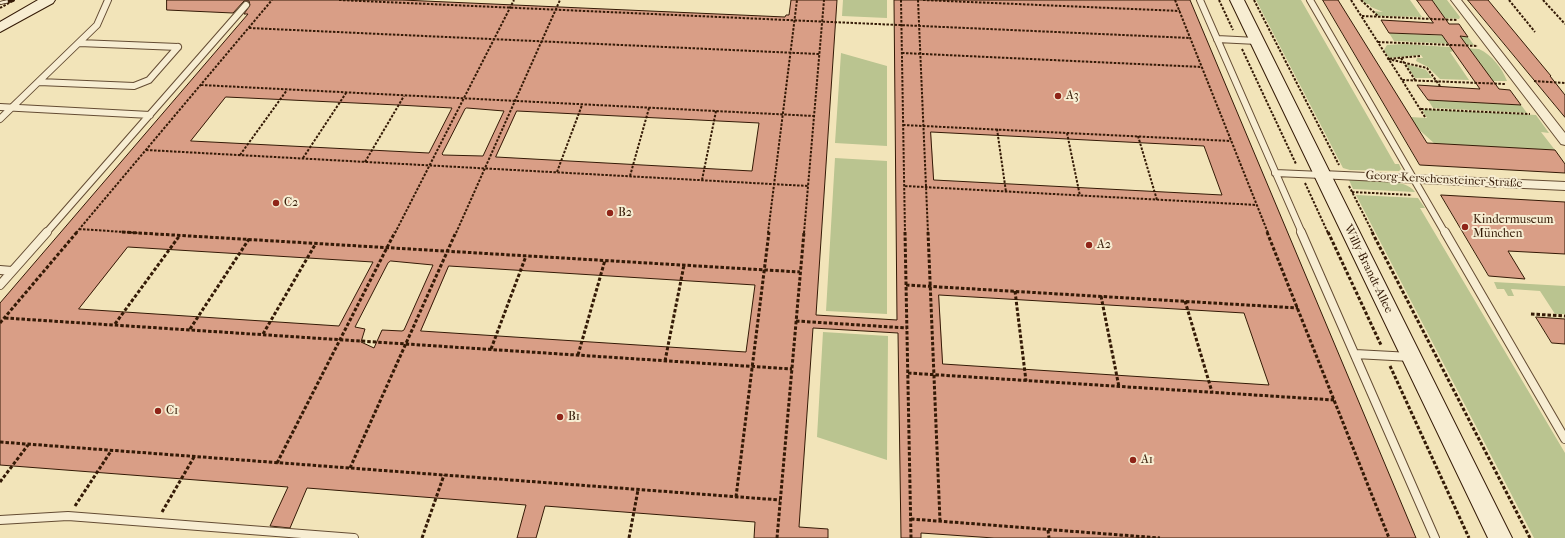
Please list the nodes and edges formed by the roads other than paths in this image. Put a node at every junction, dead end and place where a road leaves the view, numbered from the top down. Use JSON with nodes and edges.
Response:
{"nodes":[{"id":1,"x":29,"y":0,"type":"edge"},
{"id":2,"x":48,"y":0,"type":"edge"},
{"id":3,"x":108,"y":0,"type":"edge"},
{"id":4,"x":1200,"y":0,"type":"edge"},
{"id":5,"x":1237,"y":0,"type":"edge"},
{"id":6,"x":1310,"y":0,"type":"edge"},
{"id":7,"x":1456,"y":0,"type":"edge"},
{"id":8,"x":246,"y":5,"type":"dead end"},
{"id":9,"x":0,"y":16,"type":"edge"},
{"id":10,"x":0,"y":28,"type":"edge"},
{"id":11,"x":1217,"y":40,"type":"junction"},
{"id":12,"x":1257,"y":41,"type":"junction"},
{"id":13,"x":79,"y":43,"type":"junction"},
{"id":14,"x":39,"y":82,"type":"junction"},
{"id":15,"x":0,"y":108,"type":"edge"},
{"id":16,"x":12,"y":108,"type":"junction"},
{"id":17,"x":150,"y":115,"type":"junction"},
{"id":18,"x":0,"y":119,"type":"edge"},
{"id":19,"x":1565,"y":141,"type":"edge"},
{"id":20,"x":1275,"y":173,"type":"junction"},
{"id":21,"x":1322,"y":175,"type":"junction"},
{"id":22,"x":1414,"y":178,"type":"junction"},
{"id":23,"x":1565,"y":186,"type":"edge"},
{"id":24,"x":0,"y":270,"type":"edge"},
{"id":25,"x":12,"y":271,"type":"junction"},
{"id":26,"x":0,"y":285,"type":"edge"},
{"id":27,"x":1355,"y":354,"type":"junction"},
{"id":28,"x":1411,"y":358,"type":"junction"},
{"id":29,"x":1565,"y":439,"type":"edge"},
{"id":30,"x":0,"y":520,"type":"edge"},
{"id":31,"x":354,"y":538,"type":"edge"},
{"id":32,"x":1435,"y":538,"type":"edge"},
{"id":33,"x":1500,"y":538,"type":"edge"}],
"edges":[{"from":1,"to":9,"type":"main road"},
{"from":2,"to":10,"type":"main road"},
{"from":3,"to":13,"type":"lane"},
{"from":4,"to":11,"type":"lane"},
{"from":5,"to":12,"type":"main road","name":"Willy-Brandt-Allee"},
{"from":6,"to":22,"type":"lane"},
{"from":7,"to":19,"type":"street"},
{"from":8,"to":17,"type":"lane"},
{"from":11,"to":12,"type":"lane"},
{"from":11,"to":20,"type":"lane"},
{"from":12,"to":21,"type":"main road","name":"Willy-Brandt-Allee"},
{"from":13,"to":14,"type":"lane"},
{"from":13,"to":14,"type":"lane"},
{"from":14,"to":16,"type":"lane"},
{"from":15,"to":16,"type":"lane"},
{"from":16,"to":17,"type":"lane"},
{"from":16,"to":18,"type":"lane"},
{"from":17,"to":25,"type":"lane"},
{"from":20,"to":21,"type":"lane"},
{"from":20,"to":27,"type":"lane"},
{"from":21,"to":22,"type":"street","name":"Georg-Kerschensteiner-Straße"},
{"from":21,"to":28,"type":"main road","name":"Willy-Brandt-Allee"},
{"from":22,"to":23,"type":"street","name":"Georg-Kerschensteiner-Straße"},
{"from":22,"to":29,"type":"lane"},
{"from":24,"to":25,"type":"lane"},
{"from":25,"to":26,"type":"lane"},
{"from":27,"to":28,"type":"lane"},
{"from":27,"to":32,"type":"lane"},
{"from":28,"to":33,"type":"main road","name":"Willy-Brandt-Allee"},
{"from":30,"to":31,"type":"lane"}]}
